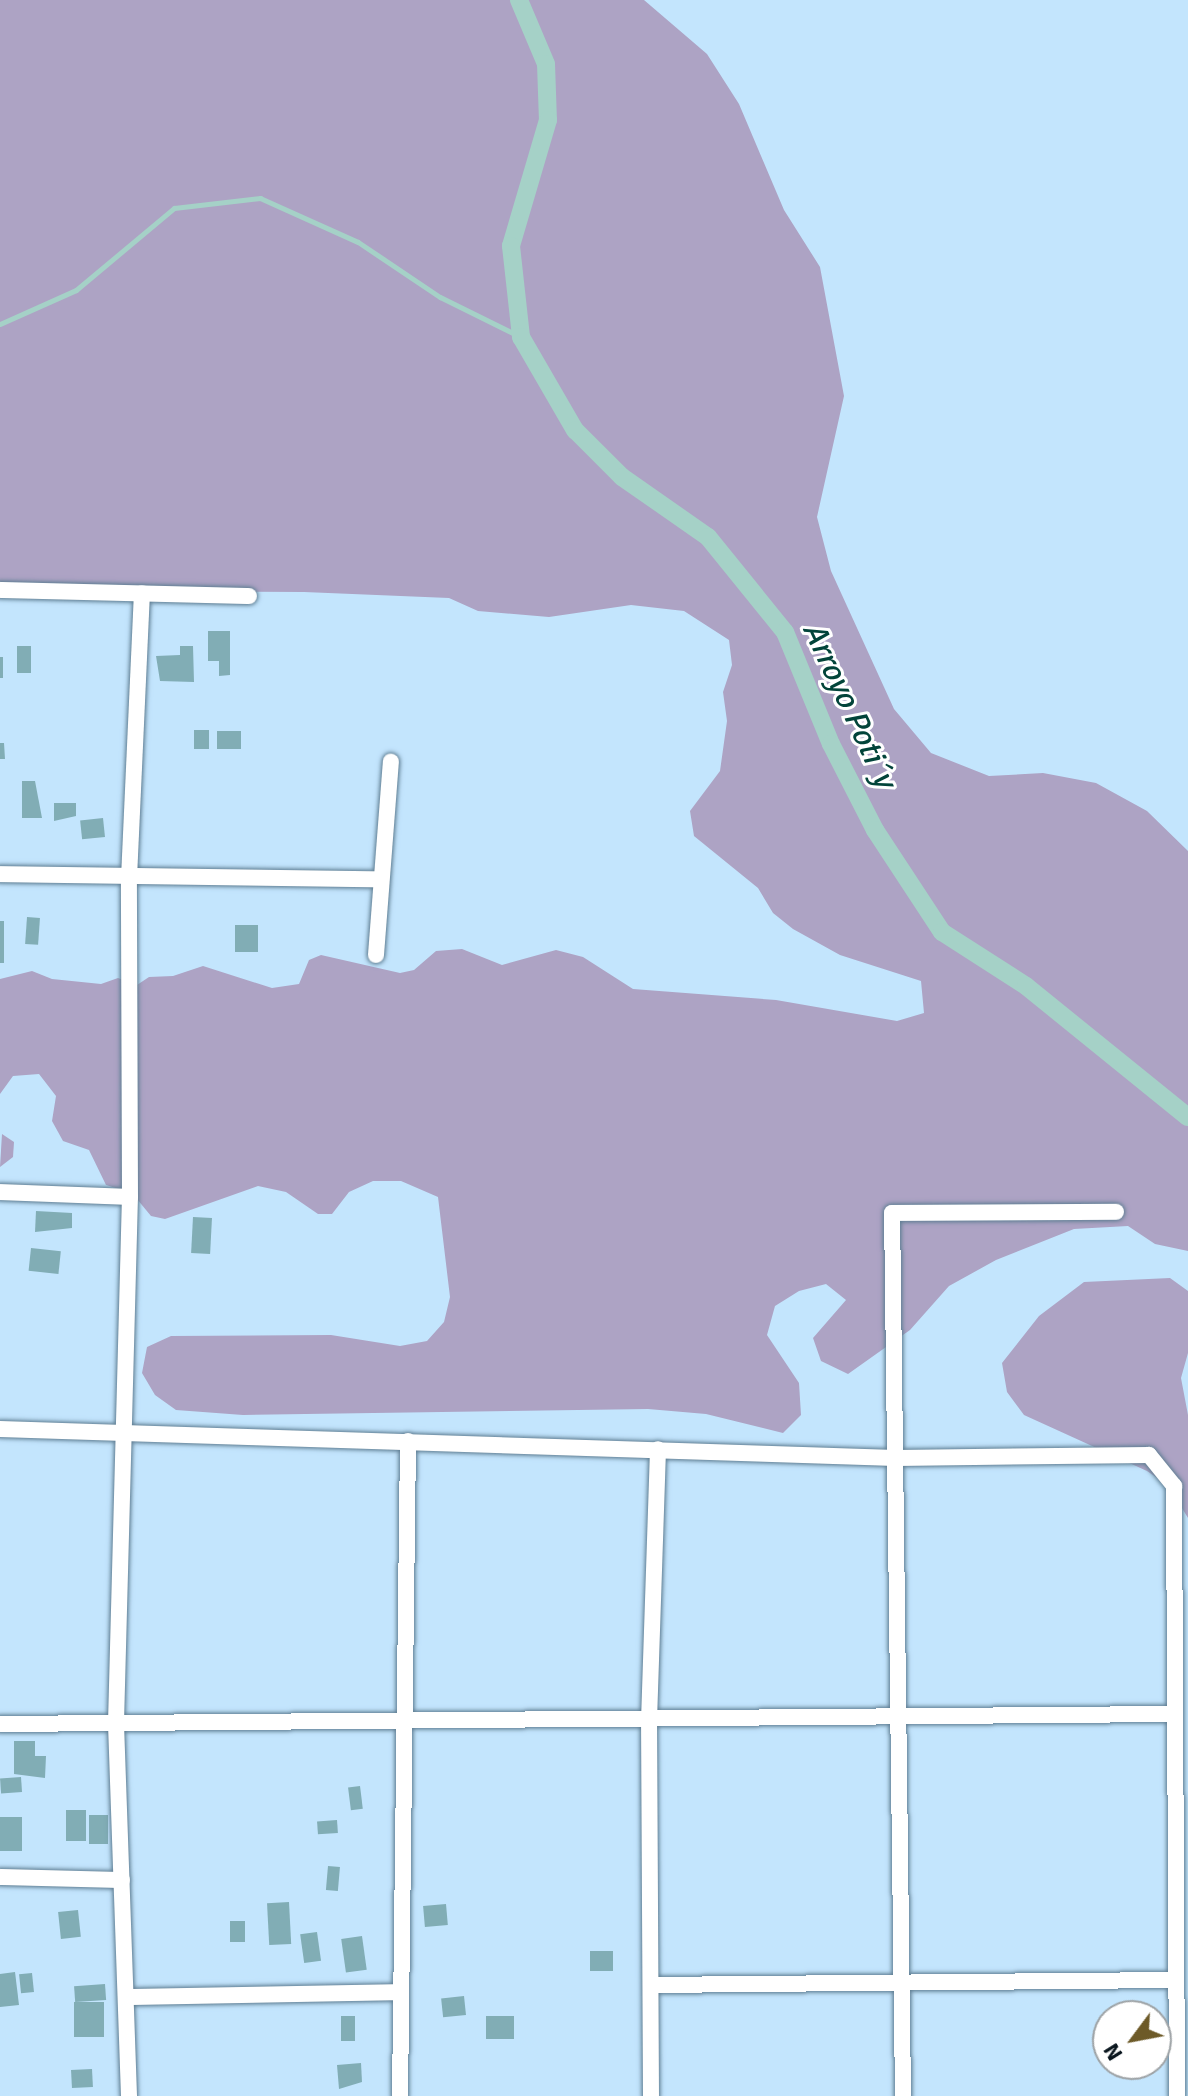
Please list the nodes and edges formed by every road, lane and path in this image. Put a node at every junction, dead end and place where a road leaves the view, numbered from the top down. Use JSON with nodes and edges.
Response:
{"nodes":[{"id":1,"x":0,"y":590,"type":"edge"},
{"id":2,"x":142,"y":593,"type":"junction"},
{"id":3,"x":249,"y":596,"type":"dead end"},
{"id":4,"x":391,"y":762,"type":"dead end"},
{"id":5,"x":0,"y":874,"type":"edge"},
{"id":6,"x":129,"y":878,"type":"junction"},
{"id":7,"x":381,"y":879,"type":"junction"},
{"id":8,"x":376,"y":955,"type":"dead end"},
{"id":9,"x":0,"y":1192,"type":"edge"},
{"id":10,"x":130,"y":1197,"type":"junction"},
{"id":11,"x":1116,"y":1212,"type":"dead end"},
{"id":12,"x":0,"y":1429,"type":"edge"},
{"id":13,"x":120,"y":1433,"type":"junction"},
{"id":14,"x":408,"y":1441,"type":"junction"},
{"id":15,"x":658,"y":1449,"type":"junction"},
{"id":16,"x":896,"y":1458,"type":"junction"},
{"id":17,"x":1175,"y":1714,"type":"junction"},
{"id":18,"x":896,"y":1719,"type":"junction"},
{"id":19,"x":649,"y":1721,"type":"junction"},
{"id":20,"x":403,"y":1722,"type":"junction"},
{"id":21,"x":116,"y":1723,"type":"junction"},
{"id":22,"x":0,"y":1724,"type":"edge"},
{"id":23,"x":0,"y":1877,"type":"edge"},
{"id":24,"x":122,"y":1880,"type":"junction"},
{"id":25,"x":1176,"y":1980,"type":"junction"},
{"id":26,"x":900,"y":1983,"type":"junction"},
{"id":27,"x":651,"y":1985,"type":"junction"},
{"id":28,"x":399,"y":1992,"type":"junction"},
{"id":29,"x":126,"y":1997,"type":"junction"},
{"id":30,"x":129,"y":2096,"type":"edge"},
{"id":31,"x":400,"y":2096,"type":"edge"},
{"id":32,"x":651,"y":2096,"type":"edge"},
{"id":33,"x":903,"y":2096,"type":"edge"},
{"id":34,"x":1177,"y":2096,"type":"edge"}],
"edges":[{"from":1,"to":2,"type":"street"},
{"from":2,"to":3,"type":"street"},
{"from":2,"to":6,"type":"street"},
{"from":4,"to":7,"type":"street"},
{"from":5,"to":6,"type":"street"},
{"from":6,"to":7,"type":"street"},
{"from":6,"to":10,"type":"street"},
{"from":7,"to":8,"type":"street"},
{"from":9,"to":10,"type":"street"},
{"from":10,"to":13,"type":"street"},
{"from":11,"to":16,"type":"street"},
{"from":12,"to":13,"type":"street"},
{"from":13,"to":14,"type":"street"},
{"from":13,"to":21,"type":"street"},
{"from":14,"to":15,"type":"street"},
{"from":14,"to":20,"type":"street"},
{"from":15,"to":16,"type":"street"},
{"from":15,"to":19,"type":"street"},
{"from":16,"to":17,"type":"street"},
{"from":16,"to":18,"type":"street"},
{"from":17,"to":18,"type":"street"},
{"from":17,"to":25,"type":"street"},
{"from":18,"to":19,"type":"street"},
{"from":18,"to":26,"type":"street"},
{"from":19,"to":20,"type":"street"},
{"from":19,"to":27,"type":"street"},
{"from":20,"to":21,"type":"street"},
{"from":20,"to":28,"type":"street"},
{"from":21,"to":22,"type":"street"},
{"from":21,"to":24,"type":"street"},
{"from":23,"to":24,"type":"street"},
{"from":24,"to":29,"type":"street"},
{"from":25,"to":26,"type":"street"},
{"from":25,"to":34,"type":"street"},
{"from":26,"to":27,"type":"street"},
{"from":26,"to":33,"type":"street"},
{"from":27,"to":32,"type":"street"},
{"from":28,"to":29,"type":"street"},
{"from":28,"to":31,"type":"street"},
{"from":29,"to":30,"type":"street"}]}
